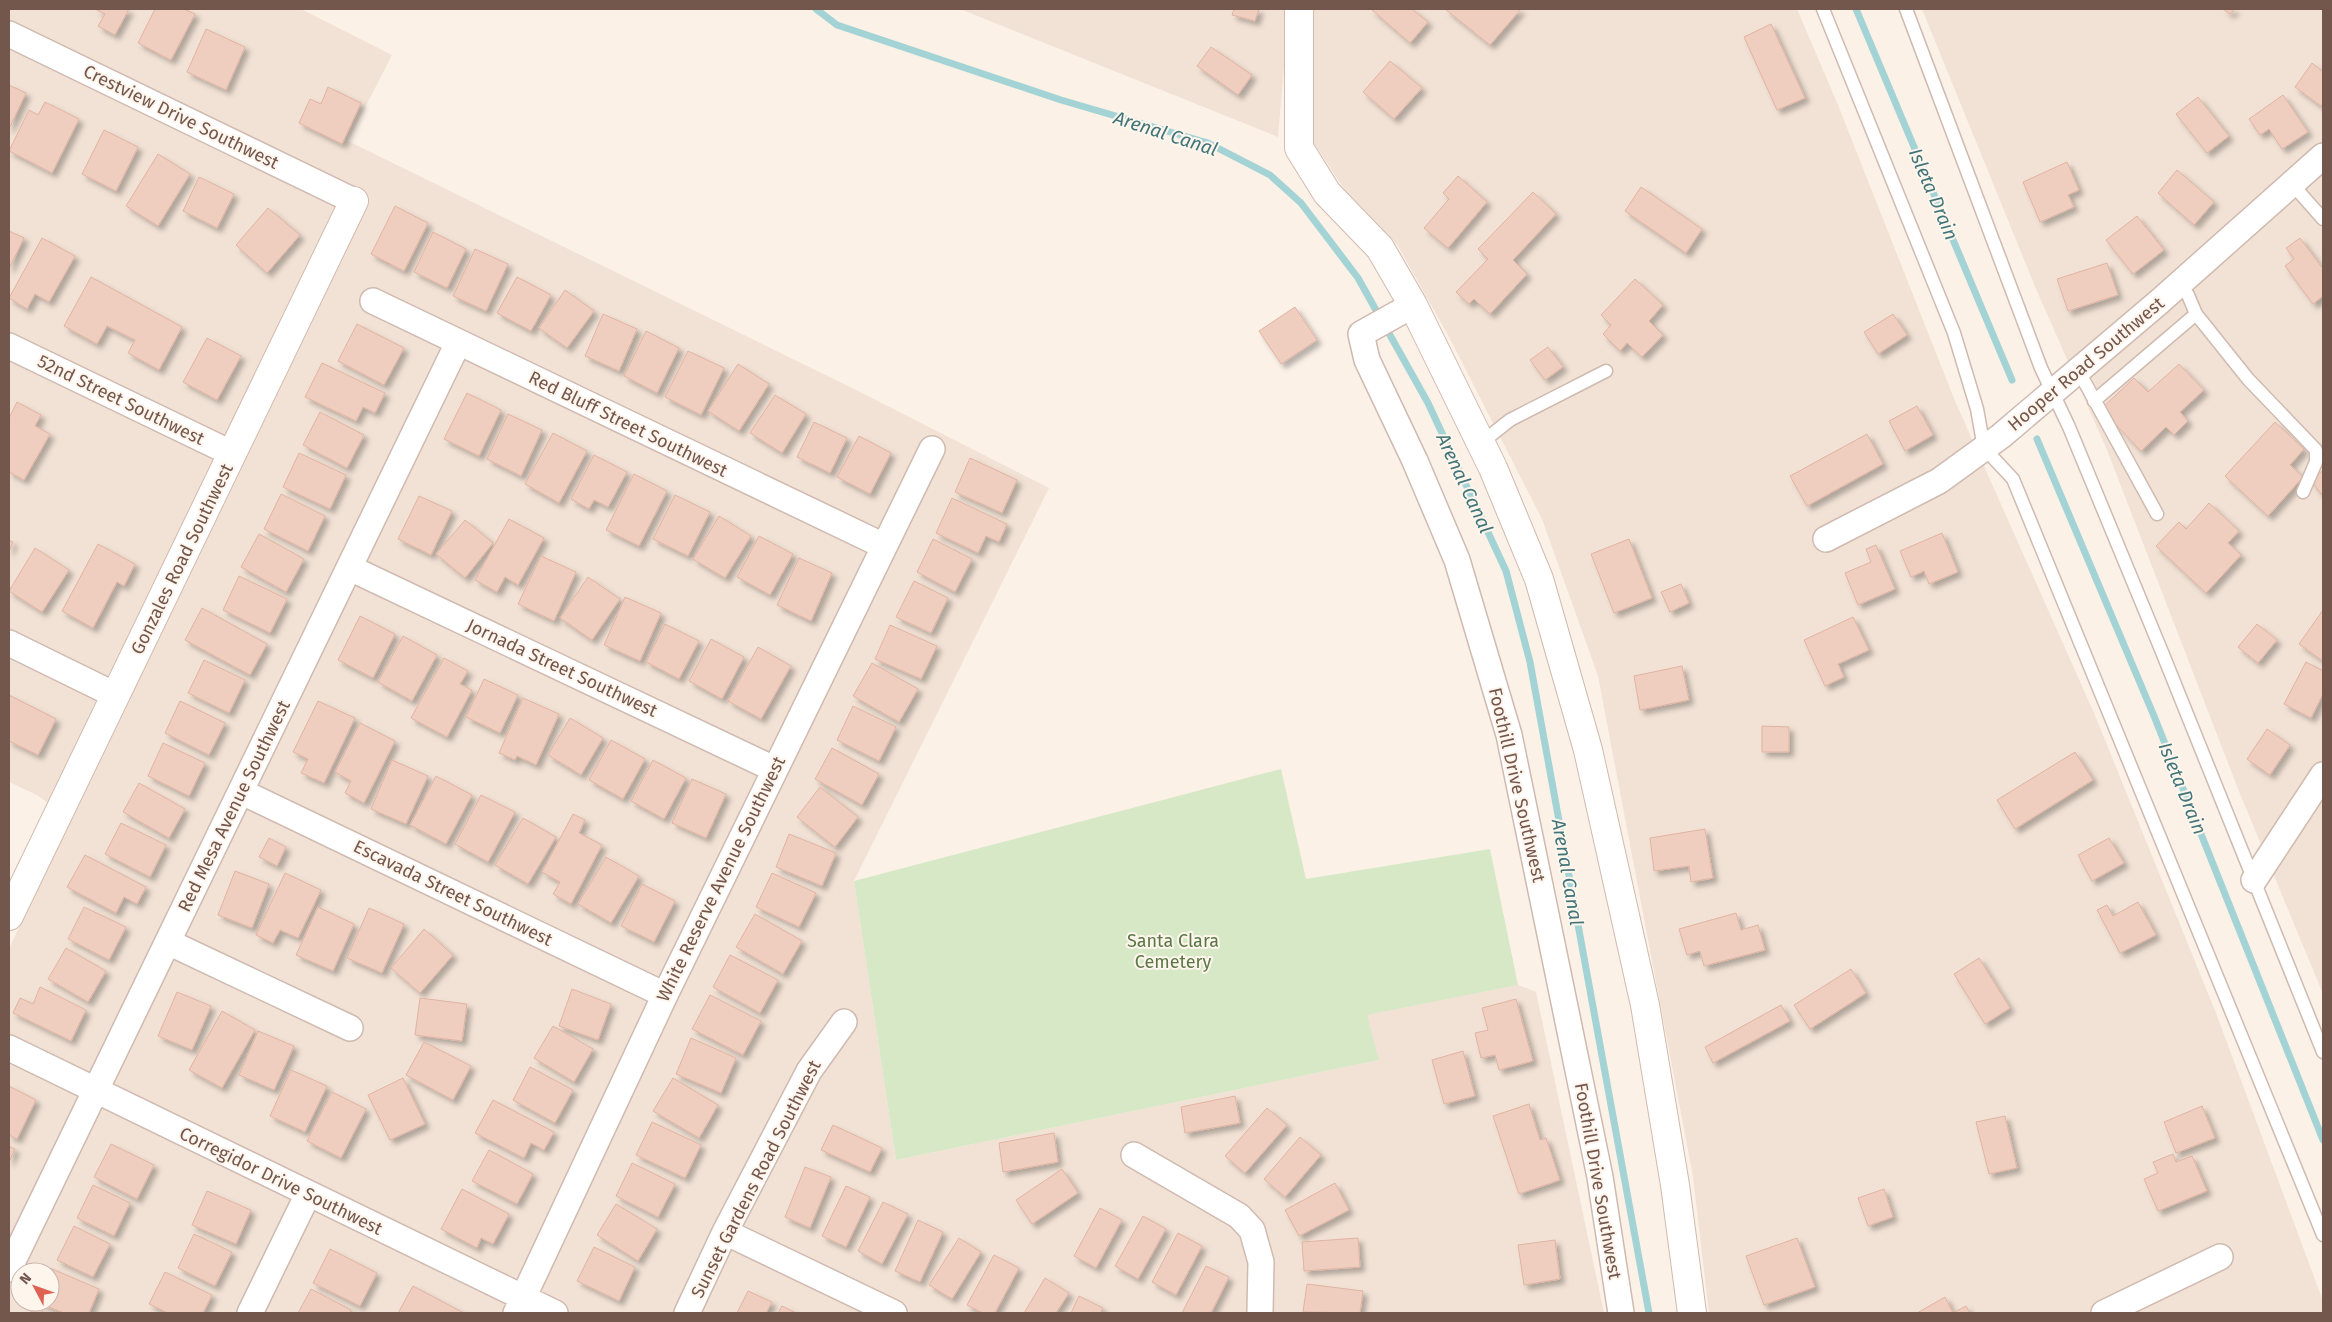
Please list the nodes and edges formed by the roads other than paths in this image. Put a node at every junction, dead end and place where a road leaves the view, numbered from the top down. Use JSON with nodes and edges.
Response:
{"nodes":[{"id":1,"x":1299,"y":9,"type":"edge"},
{"id":2,"x":1823,"y":9,"type":"edge"},
{"id":3,"x":1906,"y":9,"type":"edge"},
{"id":4,"x":9,"y":34,"type":"edge"},
{"id":5,"x":2323,"y":156,"type":"edge"},
{"id":6,"x":2292,"y":184,"type":"junction"},
{"id":7,"x":354,"y":201,"type":"joint"},
{"id":8,"x":2323,"y":219,"type":"edge"},
{"id":9,"x":2179,"y":284,"type":"junction"},
{"id":10,"x":373,"y":301,"type":"dead end"},
{"id":11,"x":1408,"y":308,"type":"junction"},
{"id":12,"x":2196,"y":314,"type":"junction"},
{"id":13,"x":458,"y":343,"type":"junction"},
{"id":14,"x":9,"y":346,"type":"edge"},
{"id":15,"x":2078,"y":370,"type":"junction"},
{"id":16,"x":1606,"y":371,"type":"dead end"},
{"id":17,"x":2052,"y":392,"type":"junction"},
{"id":18,"x":2094,"y":401,"type":"junction"},
{"id":19,"x":1481,"y":443,"type":"junction"},
{"id":20,"x":1984,"y":448,"type":"junction"},
{"id":21,"x":932,"y":449,"type":"dead end"},
{"id":22,"x":233,"y":454,"type":"junction"},
{"id":23,"x":2303,"y":492,"type":"dead end"},
{"id":24,"x":2157,"y":514,"type":"dead end"},
{"id":25,"x":1826,"y":539,"type":"dead end"},
{"id":26,"x":884,"y":546,"type":"junction"},
{"id":27,"x":350,"y":568,"type":"junction"},
{"id":28,"x":9,"y":643,"type":"edge"},
{"id":29,"x":115,"y":695,"type":"junction"},
{"id":30,"x":774,"y":769,"type":"junction"},
{"id":31,"x":2323,"y":775,"type":"edge"},
{"id":32,"x":242,"y":792,"type":"junction"},
{"id":33,"x":2254,"y":880,"type":"junction"},
{"id":34,"x":9,"y":916,"type":"edge"},
{"id":35,"x":168,"y":942,"type":"junction"},
{"id":36,"x":665,"y":995,"type":"junction"},
{"id":37,"x":844,"y":1022,"type":"dead end"},
{"id":38,"x":350,"y":1028,"type":"dead end"},
{"id":39,"x":9,"y":1048,"type":"edge"},
{"id":40,"x":2323,"y":1052,"type":"edge"},
{"id":41,"x":96,"y":1091,"type":"junction"},
{"id":42,"x":1134,"y":1155,"type":"dead end"},
{"id":43,"x":308,"y":1194,"type":"junction"},
{"id":44,"x":725,"y":1232,"type":"junction"},
{"id":45,"x":2323,"y":1235,"type":"edge"},
{"id":46,"x":2220,"y":1257,"type":"dead end"},
{"id":47,"x":9,"y":1269,"type":"edge"},
{"id":48,"x":520,"y":1305,"type":"edge"},
{"id":49,"x":250,"y":1313,"type":"edge"},
{"id":50,"x":555,"y":1313,"type":"edge"},
{"id":51,"x":687,"y":1313,"type":"edge"},
{"id":52,"x":894,"y":1313,"type":"edge"},
{"id":53,"x":1260,"y":1313,"type":"edge"},
{"id":54,"x":1621,"y":1313,"type":"edge"},
{"id":55,"x":1692,"y":1313,"type":"edge"},
{"id":56,"x":2104,"y":1313,"type":"edge"}],
"edges":[{"from":1,"to":11,"type":"street"},
{"from":2,"to":20,"type":"lane"},
{"from":3,"to":17,"type":"lane"},
{"from":4,"to":7,"type":"street","name":"Crestview Drive Southwest"},
{"from":5,"to":6,"type":"street","name":"Hooper Road Southwest"},
{"from":6,"to":8,"type":"lane"},
{"from":6,"to":9,"type":"street","name":"Hooper Road Southwest"},
{"from":7,"to":22,"type":"street","name":"Gonzales Road Southwest"},
{"from":9,"to":12,"type":"lane"},
{"from":9,"to":15,"type":"street","name":"Hooper Road Southwest"},
{"from":10,"to":13,"type":"street","name":"Red Bluff Street Southwest"},
{"from":11,"to":19,"type":"street"},
{"from":11,"to":54,"type":"street","name":"Foothill Drive Southwest"},
{"from":12,"to":18,"type":"lane"},
{"from":12,"to":23,"type":"lane"},
{"from":13,"to":26,"type":"street","name":"Red Bluff Street Southwest"},
{"from":13,"to":27,"type":"street","name":"Red Mesa Avenue Southwest"},
{"from":14,"to":22,"type":"street","name":"52nd Street Southwest"},
{"from":15,"to":17,"type":"street","name":"Hooper Road Southwest"},
{"from":15,"to":18,"type":"lane"},
{"from":16,"to":19,"type":"lane"},
{"from":17,"to":20,"type":"street","name":"Hooper Road Southwest"},
{"from":17,"to":33,"type":"lane"},
{"from":18,"to":24,"type":"lane"},
{"from":19,"to":55,"type":"street"},
{"from":20,"to":25,"type":"street","name":"Hooper Road Southwest"},
{"from":20,"to":45,"type":"lane"},
{"from":21,"to":26,"type":"street","name":"White Reserve Avenue Southwest"},
{"from":22,"to":29,"type":"street","name":"Gonzales Road Southwest"},
{"from":26,"to":30,"type":"street","name":"White Reserve Avenue Southwest"},
{"from":27,"to":30,"type":"street","name":"Jornada Street Southwest"},
{"from":27,"to":32,"type":"street","name":"Red Mesa Avenue Southwest"},
{"from":28,"to":29,"type":"street"},
{"from":29,"to":34,"type":"street","name":"Gonzales Road Southwest"},
{"from":30,"to":36,"type":"street","name":"White Reserve Avenue Southwest"},
{"from":31,"to":33,"type":"street"},
{"from":32,"to":35,"type":"street","name":"Red Mesa Avenue Southwest"},
{"from":32,"to":36,"type":"street","name":"Escavada Street Southwest"},
{"from":33,"to":40,"type":"lane"},
{"from":35,"to":38,"type":"street"},
{"from":35,"to":41,"type":"street","name":"Red Mesa Avenue Southwest"},
{"from":36,"to":48,"type":"street","name":"White Reserve Avenue Southwest"},
{"from":37,"to":44,"type":"street","name":"Sunset Gardens Road Southwest"},
{"from":39,"to":41,"type":"street","name":"Corregidor Drive Southwest"},
{"from":41,"to":43,"type":"street","name":"Corregidor Drive Southwest"},
{"from":41,"to":47,"type":"street","name":"Red Mesa Avenue Southwest"},
{"from":42,"to":53,"type":"street"},
{"from":43,"to":48,"type":"street","name":"Corregidor Drive Southwest"},
{"from":43,"to":49,"type":"street"},
{"from":44,"to":51,"type":"street","name":"Sunset Gardens Road Southwest"},
{"from":44,"to":52,"type":"street"},
{"from":46,"to":56,"type":"street"},
{"from":48,"to":50,"type":"street","name":"Corregidor Drive Southwest"}]}
